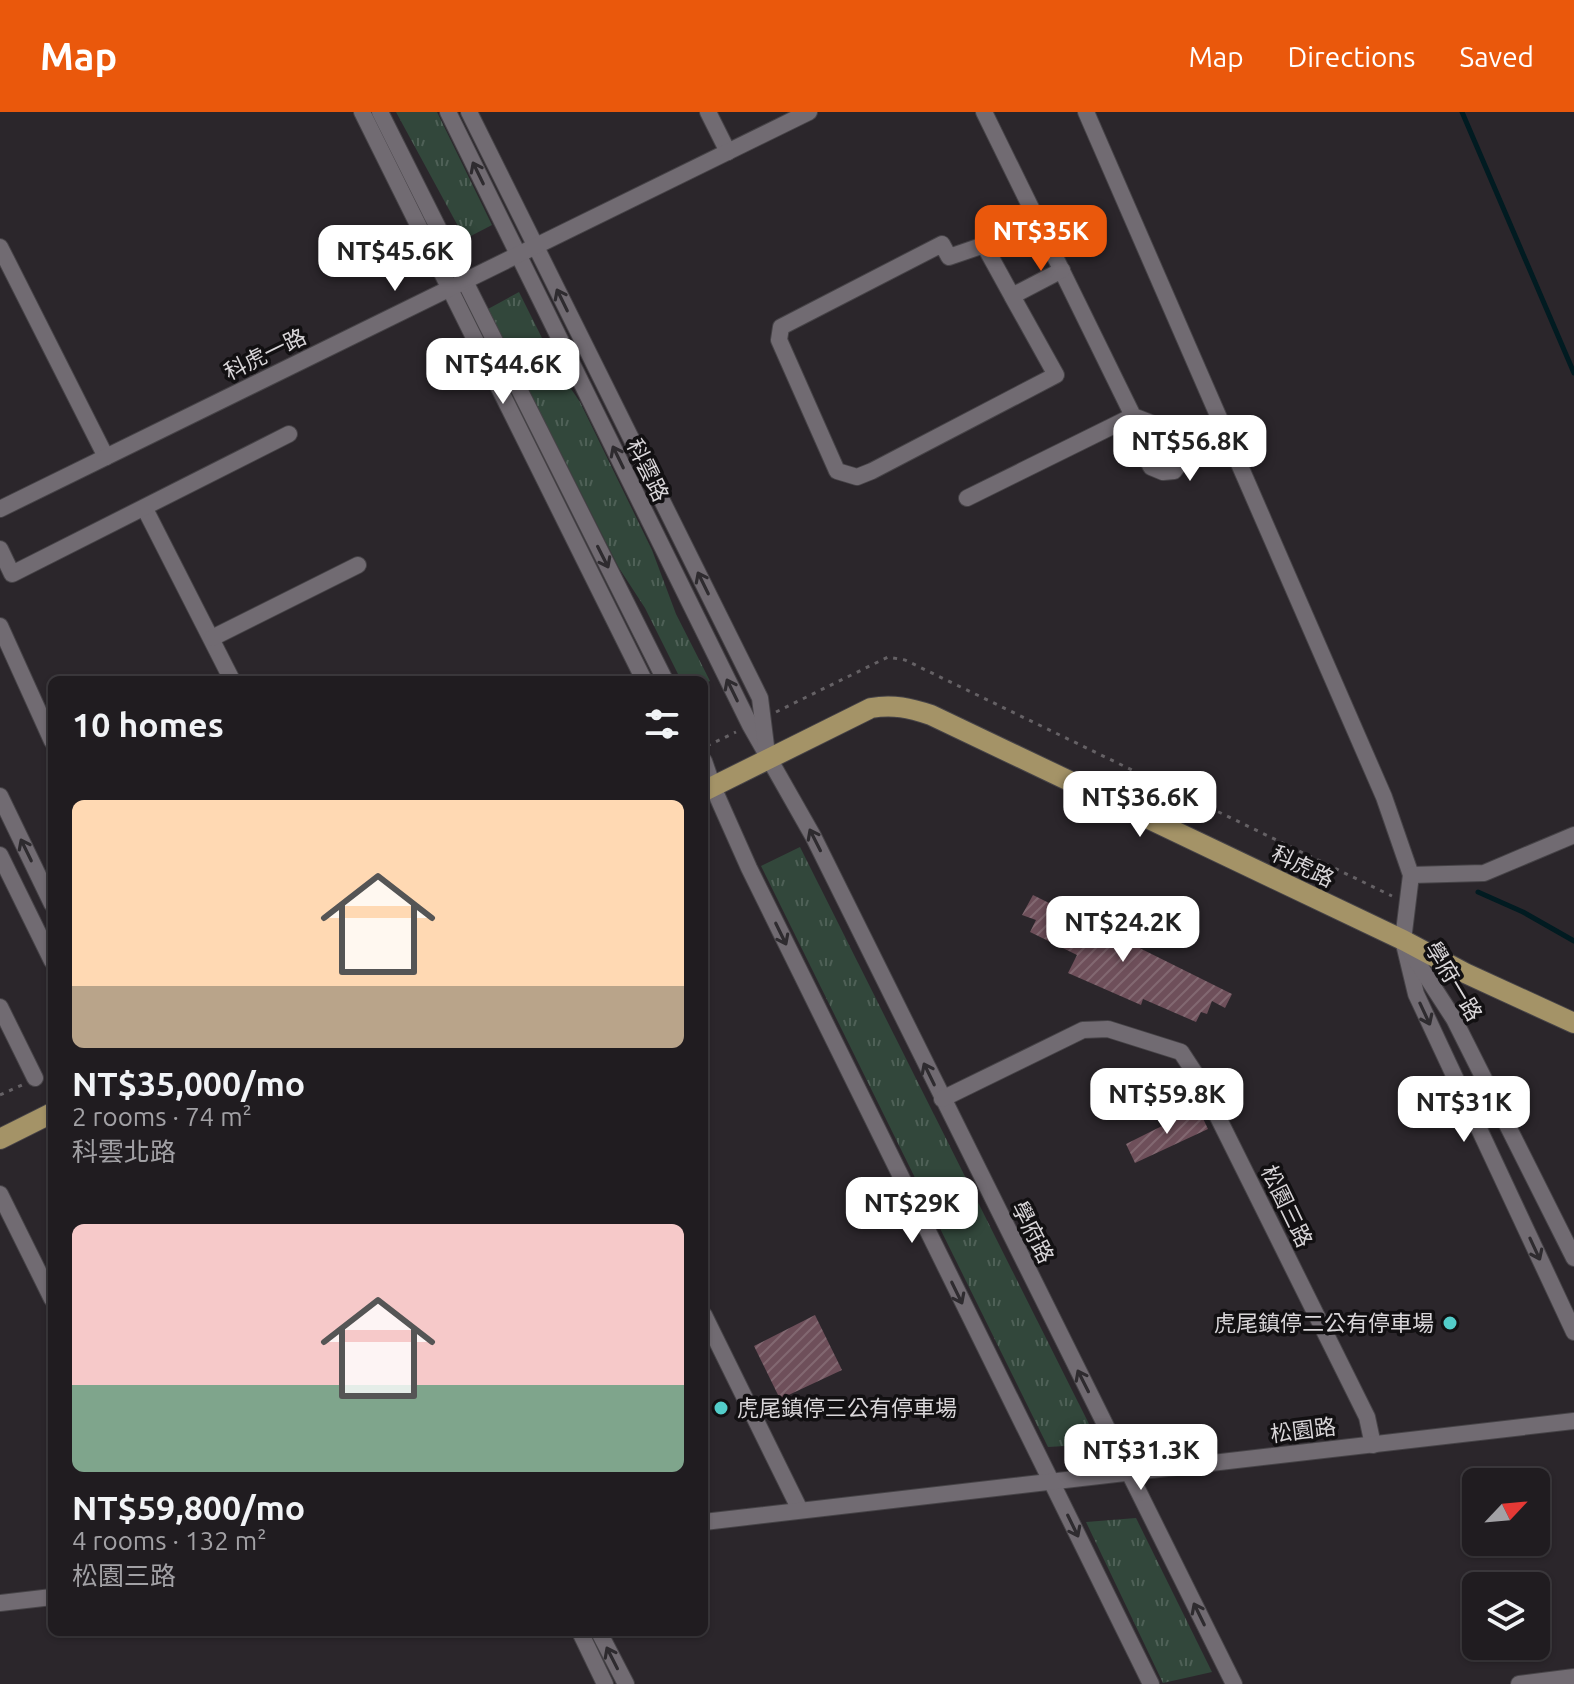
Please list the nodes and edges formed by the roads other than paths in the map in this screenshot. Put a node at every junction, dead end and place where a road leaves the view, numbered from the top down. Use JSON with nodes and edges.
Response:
{"nodes":[{"id":1,"x":362,"y":112,"type":"edge"},
{"id":2,"x":380,"y":112,"type":"edge"},
{"id":3,"x":448,"y":112,"type":"edge"},
{"id":4,"x":469,"y":112,"type":"edge"},
{"id":5,"x":708,"y":112,"type":"edge"},
{"id":6,"x":809,"y":112,"type":"edge"},
{"id":7,"x":984,"y":112,"type":"edge"},
{"id":8,"x":1086,"y":112,"type":"edge"},
{"id":9,"x":728,"y":152,"type":"junction"},
{"id":10,"x":0,"y":247,"type":"edge"},
{"id":11,"x":534,"y":247,"type":"junction"},
{"id":12,"x":517,"y":255,"type":"junction"},
{"id":13,"x":1062,"y":270,"type":"junction"},
{"id":14,"x":457,"y":285,"type":"junction"},
{"id":15,"x":1012,"y":296,"type":"junction"},
{"id":16,"x":289,"y":434,"type":"dead end"},
{"id":17,"x":106,"y":457,"type":"junction"},
{"id":18,"x":967,"y":498,"type":"dead end"},
{"id":19,"x":0,"y":509,"type":"edge"},
{"id":20,"x":145,"y":509,"type":"junction"},
{"id":21,"x":0,"y":549,"type":"edge"},
{"id":22,"x":358,"y":565,"type":"dead end"},
{"id":23,"x":6,"y":578,"type":"edge"},
{"id":24,"x":0,"y":626,"type":"edge"},
{"id":25,"x":212,"y":638,"type":"junction"},
{"id":26,"x":230,"y":676,"type":"edge"},
{"id":27,"x":642,"y":676,"type":"edge"},
{"id":28,"x":663,"y":676,"type":"edge"},
{"id":29,"x":48,"y":732,"type":"edge"},
{"id":30,"x":769,"y":759,"type":"junction"},
{"id":31,"x":708,"y":784,"type":"edge"},
{"id":32,"x":708,"y":786,"type":"edge"},
{"id":33,"x":0,"y":796,"type":"edge"},
{"id":34,"x":1574,"y":835,"type":"edge"},
{"id":35,"x":0,"y":855,"type":"edge"},
{"id":36,"x":1411,"y":875,"type":"junction"},
{"id":37,"x":48,"y":896,"type":"edge"},
{"id":38,"x":1403,"y":940,"type":"junction"},
{"id":39,"x":48,"y":953,"type":"edge"},
{"id":40,"x":0,"y":1007,"type":"edge"},
{"id":41,"x":1574,"y":1023,"type":"edge"},
{"id":42,"x":35,"y":1078,"type":"dead end"},
{"id":43,"x":942,"y":1099,"type":"junction"},
{"id":44,"x":48,"y":1115,"type":"edge"},
{"id":45,"x":0,"y":1139,"type":"edge"},
{"id":46,"x":0,"y":1194,"type":"edge"},
{"id":47,"x":1574,"y":1258,"type":"edge"},
{"id":48,"x":48,"y":1291,"type":"edge"},
{"id":49,"x":708,"y":1323,"type":"edge"},
{"id":50,"x":1574,"y":1332,"type":"edge"},
{"id":51,"x":1574,"y":1421,"type":"edge"},
{"id":52,"x":1373,"y":1445,"type":"junction"},
{"id":53,"x":1129,"y":1473,"type":"junction"},
{"id":54,"x":1051,"y":1482,"type":"junction"},
{"id":55,"x":800,"y":1510,"type":"junction"},
{"id":56,"x":708,"y":1522,"type":"edge"},
{"id":57,"x":48,"y":1597,"type":"edge"},
{"id":58,"x":0,"y":1603,"type":"edge"},
{"id":59,"x":582,"y":1636,"type":"edge"},
{"id":60,"x":601,"y":1636,"type":"edge"},
{"id":61,"x":1574,"y":1677,"type":"edge"},
{"id":62,"x":605,"y":1684,"type":"edge"},
{"id":63,"x":626,"y":1684,"type":"edge"},
{"id":64,"x":1151,"y":1684,"type":"edge"},
{"id":65,"x":1234,"y":1684,"type":"edge"},
{"id":66,"x":1519,"y":1684,"type":"edge"}],
"edges":[{"from":1,"to":14,"type":"street"},
{"from":2,"to":14,"type":"street"},
{"from":12,"to":3,"type":"street","name":"科雲路","one_way":true},
{"from":4,"to":11,"type":"street"},
{"from":5,"to":9,"type":"street"},
{"from":6,"to":9,"type":"street","name":"科虎一路"},
{"from":7,"to":13,"type":"street"},
{"from":8,"to":36,"type":"street"},
{"from":9,"to":11,"type":"street","name":"科虎一路"},
{"from":10,"to":17,"type":"street"},
{"from":11,"to":12,"type":"street","name":"科虎一路"},
{"from":30,"to":11,"type":"street","one_way":true},
{"from":12,"to":14,"type":"street","name":"科虎一路"},
{"from":30,"to":12,"type":"street","name":"科雲路","one_way":true},
{"from":13,"to":15,"type":"street"},
{"from":13,"to":18,"type":"street"},
{"from":14,"to":17,"type":"street","name":"科虎一路"},
{"from":14,"to":27,"type":"street"},
{"from":14,"to":28,"type":"street","one_way":true},
{"from":15,"to":15,"type":"street"},
{"from":16,"to":20,"type":"street"},
{"from":17,"to":19,"type":"street","name":"科虎一路"},
{"from":20,"to":23,"type":"street"},
{"from":20,"to":25,"type":"street"},
{"from":21,"to":23,"type":"street"},
{"from":22,"to":25,"type":"street"},
{"from":24,"to":29,"type":"street"},
{"from":25,"to":26,"type":"street"},
{"from":30,"to":31,"type":"main road","name":"科虎路"},
{"from":30,"to":38,"type":"main road","name":"科虎路"},
{"from":43,"to":30,"type":"street","name":"學府路","one_way":true},
{"from":32,"to":54,"type":"street","one_way":true},
{"from":37,"to":33,"type":"street","one_way":true},
{"from":34,"to":36,"type":"street"},
{"from":35,"to":39,"type":"street"},
{"from":36,"to":38,"type":"street"},
{"from":38,"to":41,"type":"main road","name":"科虎路"},
{"from":38,"to":47,"type":"street","name":"學府一路"},
{"from":38,"to":50,"type":"street","name":"學府一路","one_way":true},
{"from":40,"to":42,"type":"street"},
{"from":43,"to":52,"type":"street","name":"松園三路"},
{"from":53,"to":43,"type":"street","name":"學府路","one_way":true},
{"from":44,"to":45,"type":"main road"},
{"from":46,"to":48,"type":"street"},
{"from":49,"to":55,"type":"street"},
{"from":51,"to":52,"type":"street","name":"松園路"},
{"from":52,"to":53,"type":"street","name":"松園路"},
{"from":53,"to":54,"type":"street","name":"松園路"},
{"from":65,"to":53,"type":"street","name":"學府路","one_way":true},
{"from":54,"to":55,"type":"street","name":"松園路"},
{"from":54,"to":64,"type":"street","one_way":true},
{"from":55,"to":56,"type":"street","name":"松園路"},
{"from":57,"to":58,"type":"street"},
{"from":59,"to":62,"type":"street"},
{"from":63,"to":60,"type":"street","one_way":true},
{"from":61,"to":66,"type":"street"}]}
